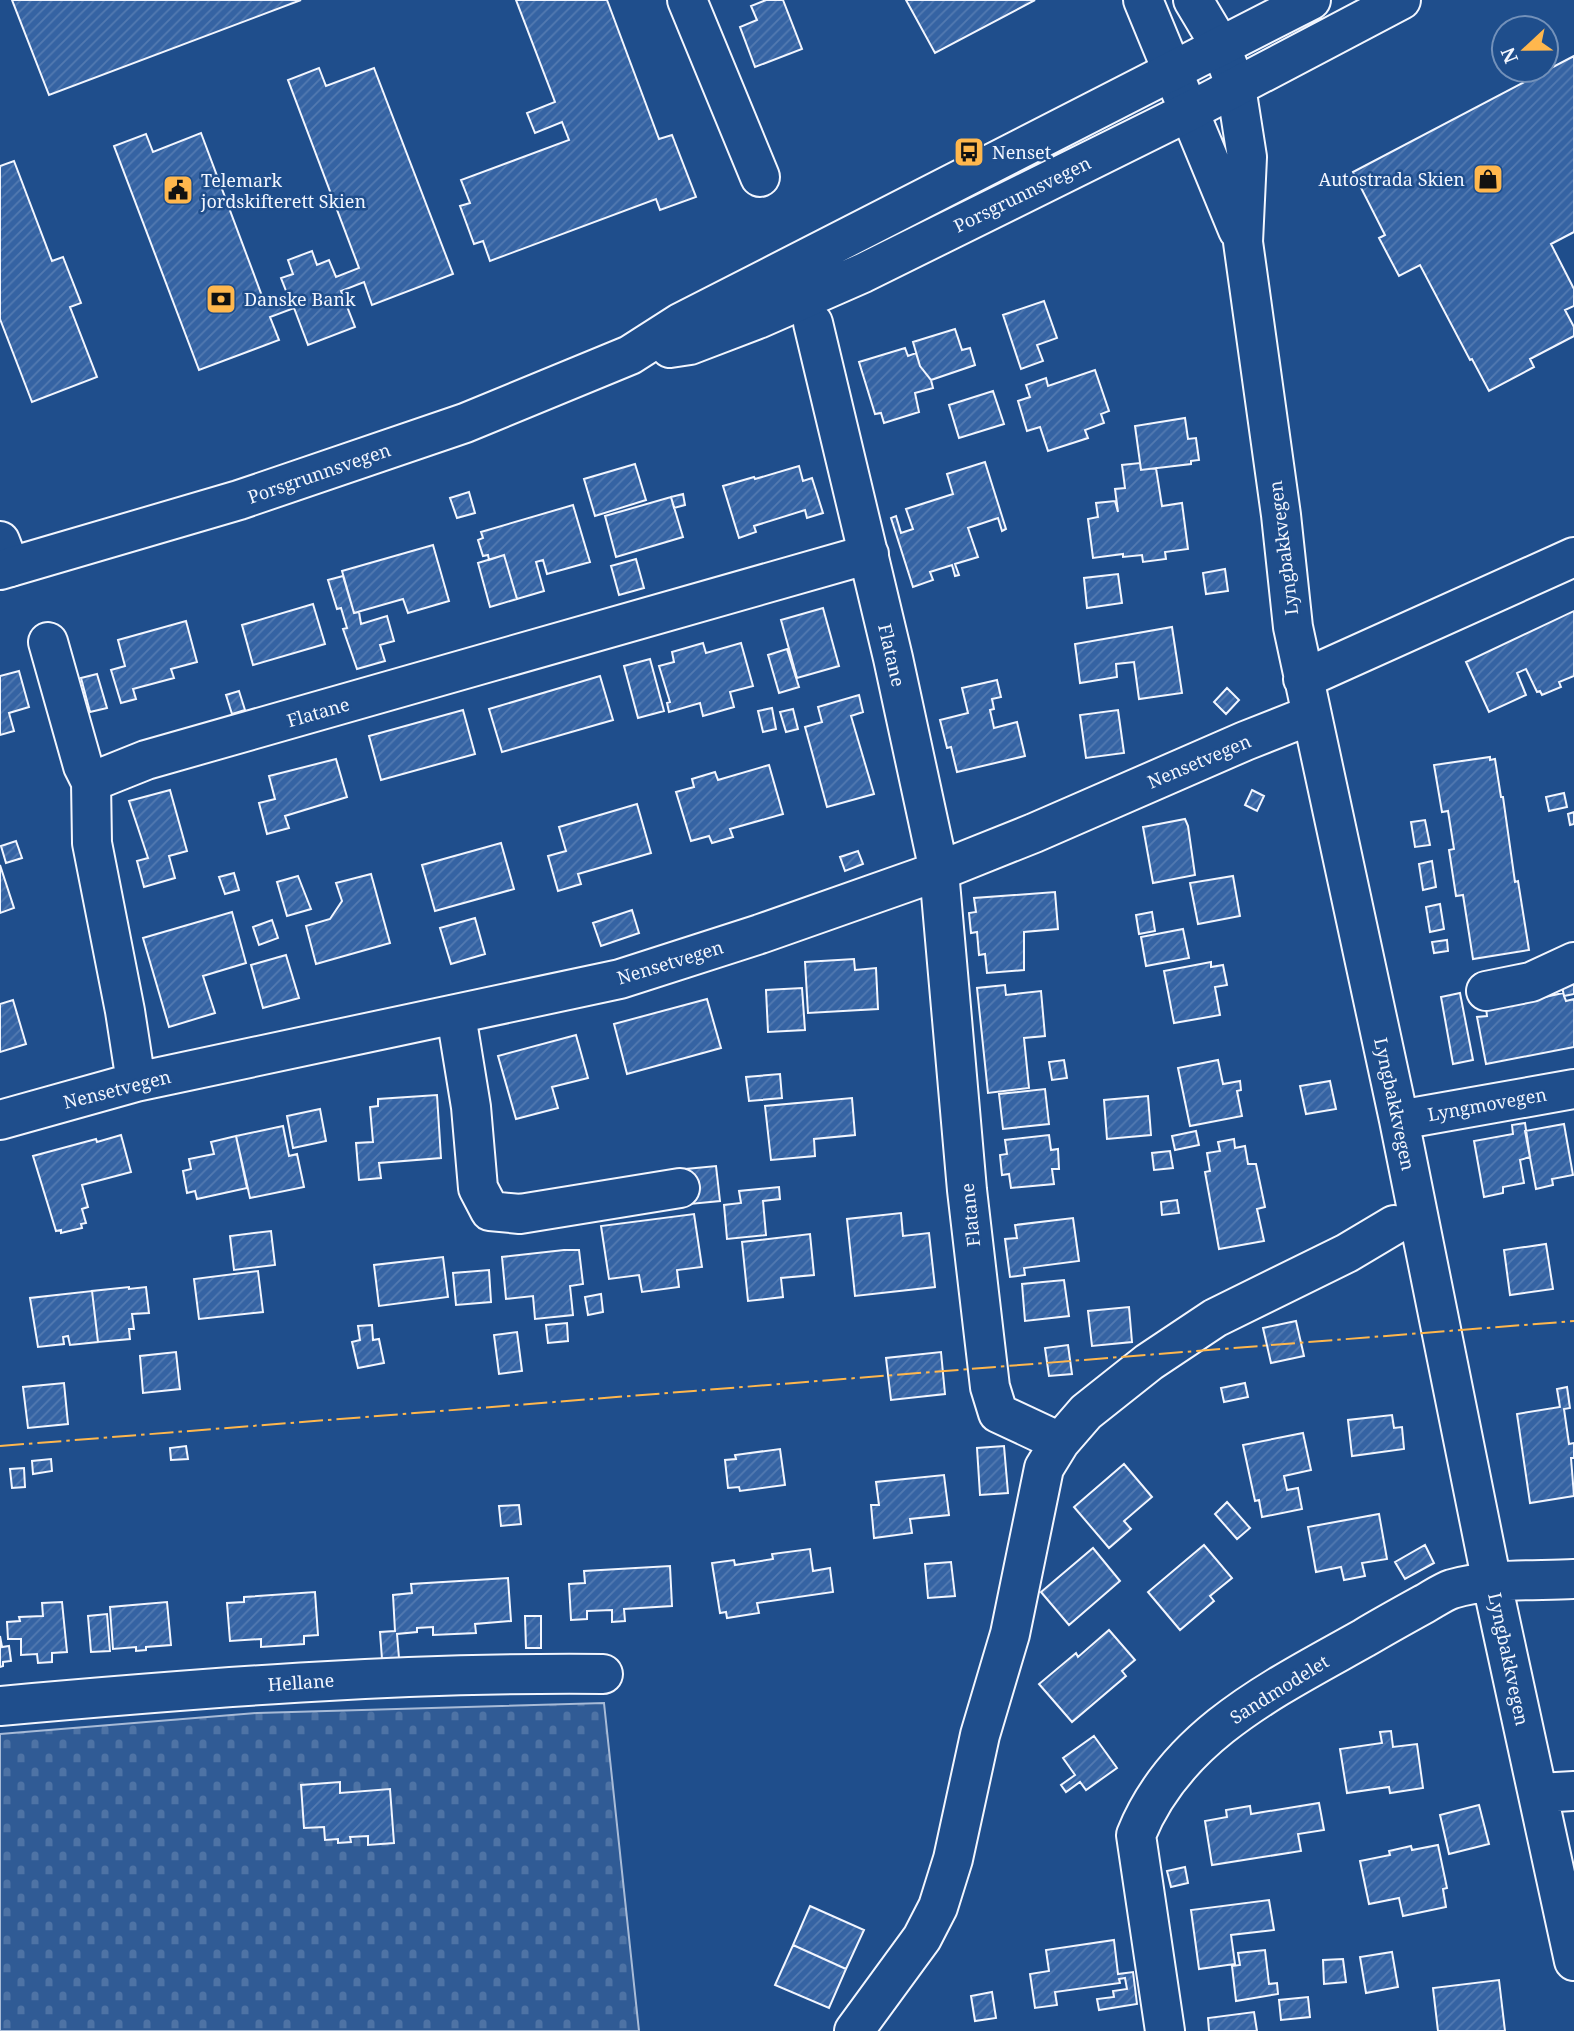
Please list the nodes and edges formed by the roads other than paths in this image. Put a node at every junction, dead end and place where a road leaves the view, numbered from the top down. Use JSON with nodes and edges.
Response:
{"nodes":[{"id":1,"x":687,"y":0,"type":"edge"},
{"id":2,"x":1143,"y":0,"type":"edge"},
{"id":3,"x":1193,"y":0,"type":"edge"},
{"id":4,"x":1311,"y":0,"type":"edge"},
{"id":5,"x":1401,"y":0,"type":"edge"},
{"id":6,"x":1221,"y":47,"type":"junction"},
{"id":7,"x":1173,"y":72,"type":"junction"},
{"id":8,"x":1236,"y":87,"type":"junction"},
{"id":9,"x":1191,"y":111,"type":"junction"},
{"id":10,"x":760,"y":177,"type":"dead end"},
{"id":11,"x":1242,"y":242,"type":"junction"},
{"id":12,"x":813,"y":323,"type":"dead end"},
{"id":13,"x":630,"y":355,"type":"junction"},
{"id":14,"x":869,"y":554,"type":"junction"},
{"id":15,"x":1574,"y":557,"type":"edge"},
{"id":16,"x":3,"y":559,"type":"edge"},
{"id":17,"x":48,"y":642,"type":"dead end"},
{"id":18,"x":1303,"y":679,"type":"junction"},
{"id":19,"x":1311,"y":715,"type":"junction"},
{"id":20,"x":91,"y":782,"type":"junction"},
{"id":21,"x":939,"y":872,"type":"junction"},
{"id":22,"x":1574,"y":962,"type":"edge"},
{"id":23,"x":1486,"y":991,"type":"dead end"},
{"id":24,"x":456,"y":1015,"type":"junction"},
{"id":25,"x":136,"y":1082,"type":"junction"},
{"id":26,"x":1574,"y":1088,"type":"edge"},
{"id":27,"x":0,"y":1120,"type":"edge"},
{"id":28,"x":1399,"y":1120,"type":"junction"},
{"id":29,"x":680,"y":1188,"type":"dead end"},
{"id":30,"x":1394,"y":1225,"type":"dead end"},
{"id":31,"x":1059,"y":1442,"type":"junction"},
{"id":32,"x":1574,"y":1579,"type":"edge"},
{"id":33,"x":1492,"y":1583,"type":"junction"},
{"id":34,"x":603,"y":1674,"type":"dead end"},
{"id":35,"x":0,"y":1706,"type":"edge"},
{"id":36,"x":1556,"y":1792,"type":"edge"},
{"id":37,"x":1574,"y":1961,"type":"edge"},
{"id":38,"x":854,"y":2031,"type":"edge"},
{"id":39,"x":1165,"y":2031,"type":"edge"}],
"edges":[{"from":1,"to":10,"type":"main road"},
{"from":2,"to":7,"type":"main road","name":"Lyngbakkvegen"},
{"from":3,"to":6,"type":"main road","name":"Lyngbakkvegen"},
{"from":4,"to":6,"type":"main road","name":"Porsgrunnsvegen"},
{"from":5,"to":8,"type":"main road","name":"Porsgrunnsvegen"},
{"from":6,"to":7,"type":"main road","name":"Porsgrunnsvegen"},
{"from":6,"to":8,"type":"main road","name":"Lyngbakkvegen"},
{"from":7,"to":9,"type":"main road","name":"Lyngbakkvegen"},
{"from":7,"to":13,"type":"main road","name":"Porsgrunnsvegen"},
{"from":8,"to":9,"type":"main road","name":"Porsgrunnsvegen"},
{"from":8,"to":11,"type":"main road","name":"Lyngbakkvegen"},
{"from":9,"to":11,"type":"main road","name":"Lyngbakkvegen"},
{"from":9,"to":13,"type":"main road","name":"Porsgrunnsvegen"},
{"from":11,"to":18,"type":"main road","name":"Lyngbakkvegen"},
{"from":12,"to":14,"type":"main road","name":"Flatane"},
{"from":13,"to":16,"type":"main road","name":"Porsgrunnsvegen"},
{"from":14,"to":20,"type":"main road","name":"Flatane"},
{"from":14,"to":21,"type":"main road","name":"Flatane"},
{"from":15,"to":18,"type":"main road"},
{"from":17,"to":20,"type":"main road"},
{"from":18,"to":19,"type":"main road","name":"Lyngbakkvegen"},
{"from":19,"to":21,"type":"main road","name":"Nensetvegen"},
{"from":19,"to":28,"type":"main road","name":"Lyngbakkvegen"},
{"from":20,"to":25,"type":"main road"},
{"from":21,"to":24,"type":"main road","name":"Nensetvegen"},
{"from":21,"to":31,"type":"main road","name":"Flatane"},
{"from":22,"to":23,"type":"main road"},
{"from":24,"to":25,"type":"main road","name":"Nensetvegen"},
{"from":24,"to":29,"type":"main road"},
{"from":25,"to":27,"type":"main road","name":"Nensetvegen"},
{"from":26,"to":28,"type":"main road","name":"Lyngmovegen"},
{"from":28,"to":33,"type":"main road","name":"Lyngbakkvegen"},
{"from":30,"to":31,"type":"main road"},
{"from":31,"to":38,"type":"main road"},
{"from":32,"to":33,"type":"main road","name":"Sandmodelet"},
{"from":33,"to":36,"type":"main road","name":"Lyngbakkvegen"},
{"from":33,"to":39,"type":"main road","name":"Sandmodelet"},
{"from":34,"to":35,"type":"main road","name":"Hellane"},
{"from":36,"to":37,"type":"main road","name":"Lyngbakkvegen"}]}
